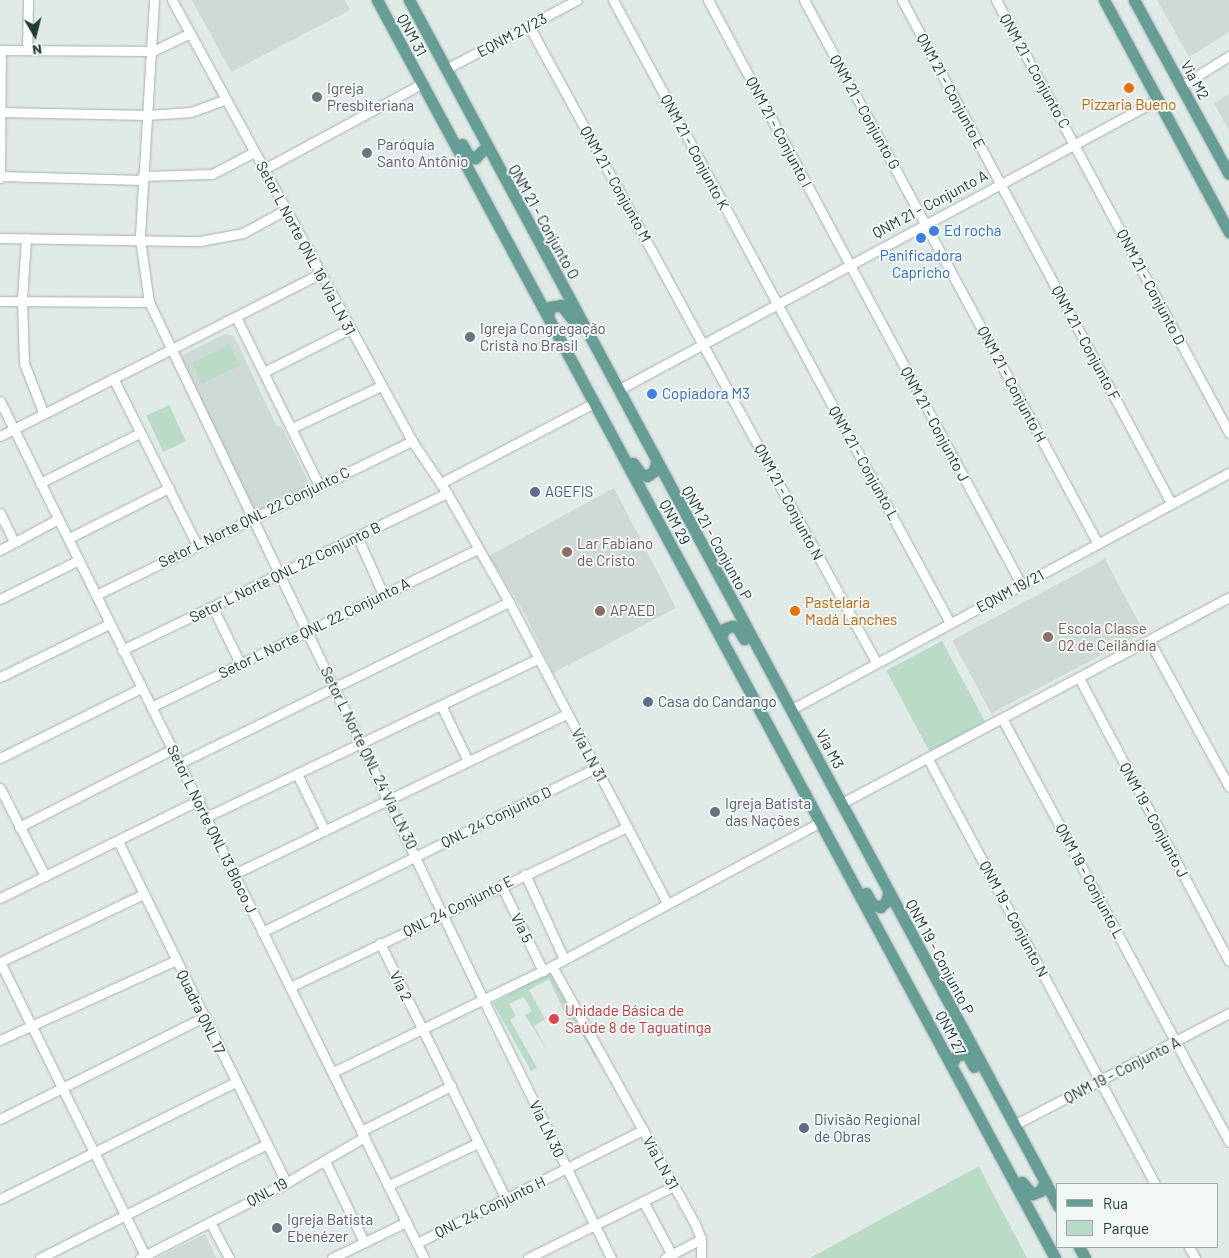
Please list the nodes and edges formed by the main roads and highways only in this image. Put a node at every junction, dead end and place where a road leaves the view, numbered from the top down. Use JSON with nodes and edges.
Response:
{"nodes":[{"id":1,"x":377,"y":0,"type":"edge"},
{"id":2,"x":409,"y":0,"type":"edge"},
{"id":3,"x":1104,"y":0,"type":"edge"},
{"id":4,"x":1134,"y":0,"type":"edge"},
{"id":5,"x":421,"y":84,"type":"joint"},
{"id":6,"x":429,"y":99,"type":"junction"},
{"id":7,"x":486,"y":147,"type":"junction"},
{"id":8,"x":1229,"y":174,"type":"edge"},
{"id":9,"x":1229,"y":232,"type":"edge"},
{"id":10,"x":548,"y":317,"type":"junction"},
{"id":11,"x":617,"y":387,"type":"junction"},
{"id":12,"x":603,"y":418,"type":"junction"},
{"id":13,"x":656,"y":462,"type":"junction"},
{"id":14,"x":721,"y":638,"type":"junction"},
{"id":15,"x":782,"y":693,"type":"junction"},
{"id":16,"x":792,"y":710,"type":"joint"},
{"id":17,"x":842,"y":803,"type":"joint"},
{"id":18,"x":820,"y":822,"type":"joint"},
{"id":19,"x":833,"y":845,"type":"junction"},
{"id":20,"x":888,"y":893,"type":"junction"},
{"id":21,"x":951,"y":1065,"type":"junction"},
{"id":22,"x":1013,"y":1123,"type":"junction"},
{"id":23,"x":984,"y":1125,"type":"junction"},
{"id":24,"x":1045,"y":1182,"type":"junction"},
{"id":25,"x":1056,"y":1202,"type":"edge"},
{"id":26,"x":1055,"y":1258,"type":"edge"}],
"edges":[{"from":1,"to":5,"type":"main road","name":"QNM 31"},
{"from":2,"to":7,"type":"main road","name":"QNM 21 - Conjunto O"},
{"from":3,"to":9,"type":"main road"},
{"from":4,"to":8,"type":"main road","name":"Via M2"},
{"from":5,"to":6,"type":"main road","name":"QNM 29"},
{"from":6,"to":7,"type":"main road"},
{"from":6,"to":10,"type":"main road","name":"QNM 29"},
{"from":7,"to":11,"type":"main road","name":"QNM 21 - Conjunto O"},
{"from":10,"to":11,"type":"main road"},
{"from":10,"to":12,"type":"main road","name":"QNM 29"},
{"from":11,"to":13,"type":"main road","name":"QNM 21 - Conjunto P"},
{"from":12,"to":13,"type":"main road"},
{"from":12,"to":14,"type":"main road","name":"QNM 29"},
{"from":13,"to":15,"type":"main road","name":"QNM 21 - Conjunto P"},
{"from":14,"to":15,"type":"main road"},
{"from":14,"to":18,"type":"main road","name":"QNM 29"},
{"from":15,"to":16,"type":"main road","name":"QNM 21 - Conjunto P"},
{"from":16,"to":17,"type":"main road","name":"Via M3"},
{"from":17,"to":20,"type":"main road","name":"QNM 19 - Conjunto P"},
{"from":18,"to":19,"type":"main road","name":"QNM 27"},
{"from":19,"to":20,"type":"main road"},
{"from":19,"to":21,"type":"main road","name":"QNM 27"},
{"from":20,"to":22,"type":"main road","name":"QNM 19 - Conjunto P"},
{"from":21,"to":22,"type":"main road"},
{"from":21,"to":23,"type":"main road","name":"QNM 27"},
{"from":22,"to":24,"type":"main road"},
{"from":23,"to":24,"type":"main road"},
{"from":23,"to":26,"type":"main road","name":"QNM 27"},
{"from":24,"to":25,"type":"main road"}]}
